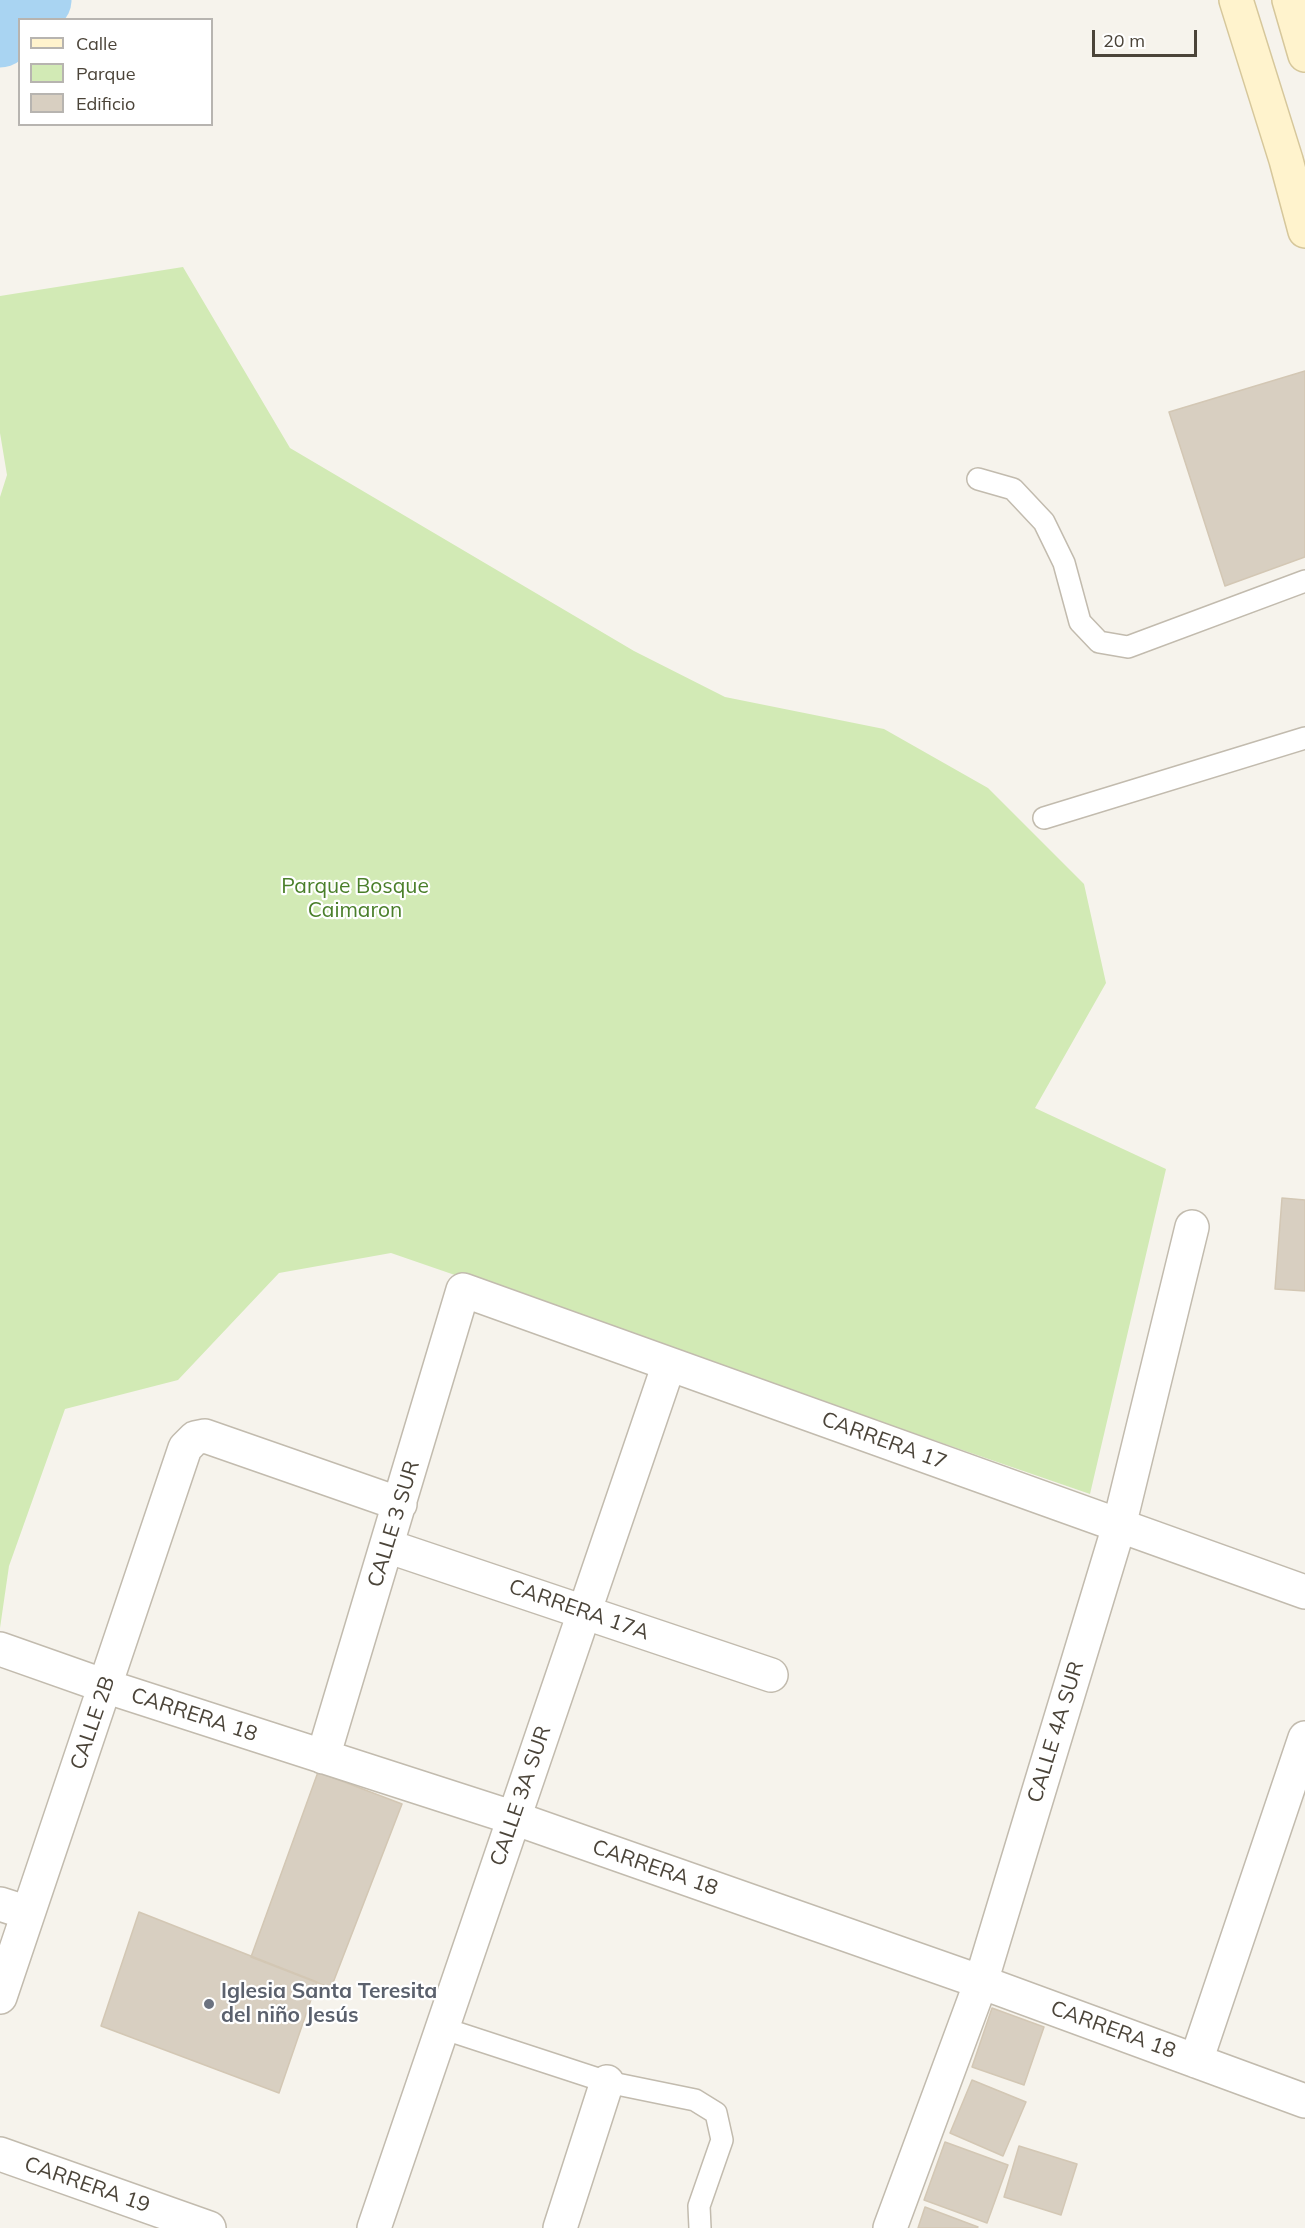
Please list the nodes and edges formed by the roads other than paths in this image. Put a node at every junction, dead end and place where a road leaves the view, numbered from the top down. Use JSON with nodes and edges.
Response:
{"nodes":[{"id":1,"x":1236,"y":0,"type":"edge"},
{"id":2,"x":1289,"y":0,"type":"edge"},
{"id":3,"x":1305,"y":56,"type":"edge"},
{"id":4,"x":1305,"y":231,"type":"edge"},
{"id":5,"x":978,"y":479,"type":"dead end"},
{"id":6,"x":1305,"y":581,"type":"edge"},
{"id":7,"x":1305,"y":738,"type":"edge"},
{"id":8,"x":1044,"y":818,"type":"dead end"},
{"id":9,"x":1192,"y":1227,"type":"dead end"},
{"id":10,"x":463,"y":1290,"type":"joint"},
{"id":11,"x":669,"y":1364,"type":"junction"},
{"id":12,"x":400,"y":1504,"type":"junction"},
{"id":13,"x":1119,"y":1526,"type":"junction"},
{"id":14,"x":387,"y":1546,"type":"junction"},
{"id":15,"x":1305,"y":1592,"type":"edge"},
{"id":16,"x":584,"y":1612,"type":"junction"},
{"id":17,"x":0,"y":1649,"type":"edge"},
{"id":18,"x":771,"y":1675,"type":"dead end"},
{"id":19,"x":105,"y":1686,"type":"junction"},
{"id":20,"x":1305,"y":1738,"type":"edge"},
{"id":21,"x":323,"y":1757,"type":"junction"},
{"id":22,"x":514,"y":1818,"type":"junction"},
{"id":23,"x":14,"y":1909,"type":"edge"},
{"id":24,"x":981,"y":1982,"type":"junction"},
{"id":25,"x":0,"y":1997,"type":"edge"},
{"id":26,"x":442,"y":2028,"type":"junction"},
{"id":27,"x":1196,"y":2061,"type":"junction"},
{"id":28,"x":607,"y":2082,"type":"junction"},
{"id":29,"x":1305,"y":2101,"type":"edge"},
{"id":30,"x":0,"y":2154,"type":"edge"},
{"id":31,"x":209,"y":2228,"type":"edge"},
{"id":32,"x":374,"y":2228,"type":"edge"},
{"id":33,"x":560,"y":2228,"type":"edge"},
{"id":34,"x":700,"y":2228,"type":"edge"},
{"id":35,"x":890,"y":2228,"type":"edge"}],
"edges":[{"from":1,"to":4,"type":"main road"},
{"from":2,"to":3,"type":"main road"},
{"from":5,"to":6,"type":"lane"},
{"from":7,"to":8,"type":"lane"},
{"from":9,"to":13,"type":"street","name":"CALLE 4A SUR"},
{"from":10,"to":11,"type":"street","name":"CARRERA 17"},
{"from":10,"to":12,"type":"street","name":"CALLE 3 SUR"},
{"from":11,"to":13,"type":"street","name":"CARRERA 17"},
{"from":11,"to":16,"type":"street","name":"CALLE 3A SUR"},
{"from":12,"to":14,"type":"street","name":"CALLE 3 SUR"},
{"from":12,"to":19,"type":"street","name":"CALLE 2B"},
{"from":13,"to":15,"type":"street","name":"CARRERA 17"},
{"from":13,"to":24,"type":"street","name":"CALLE 4A SUR"},
{"from":14,"to":16,"type":"street","name":"CARRERA 17A"},
{"from":14,"to":21,"type":"street","name":"CALLE 3 SUR"},
{"from":16,"to":18,"type":"street","name":"CARRERA 17A"},
{"from":16,"to":22,"type":"street","name":"CALLE 3A SUR"},
{"from":17,"to":19,"type":"street","name":"CARRERA 18"},
{"from":19,"to":21,"type":"street","name":"CARRERA 18"},
{"from":19,"to":23,"type":"street","name":"CALLE 2B"},
{"from":20,"to":27,"type":"street"},
{"from":21,"to":22,"type":"street","name":"CARRERA 18"},
{"from":22,"to":24,"type":"street","name":"CARRERA 18"},
{"from":22,"to":26,"type":"street","name":"CALLE 3A SUR"},
{"from":23,"to":25,"type":"street","name":"CALLE 2B"},
{"from":24,"to":27,"type":"street","name":"CARRERA 18"},
{"from":24,"to":35,"type":"street","name":"CALLE 4A SUR"},
{"from":26,"to":28,"type":"lane"},
{"from":26,"to":32,"type":"street","name":"CALLE 3A SUR"},
{"from":27,"to":29,"type":"street","name":"CARRERA 18"},
{"from":28,"to":33,"type":"street"},
{"from":28,"to":34,"type":"lane"},
{"from":30,"to":31,"type":"street","name":"CARRERA 19"}]}
